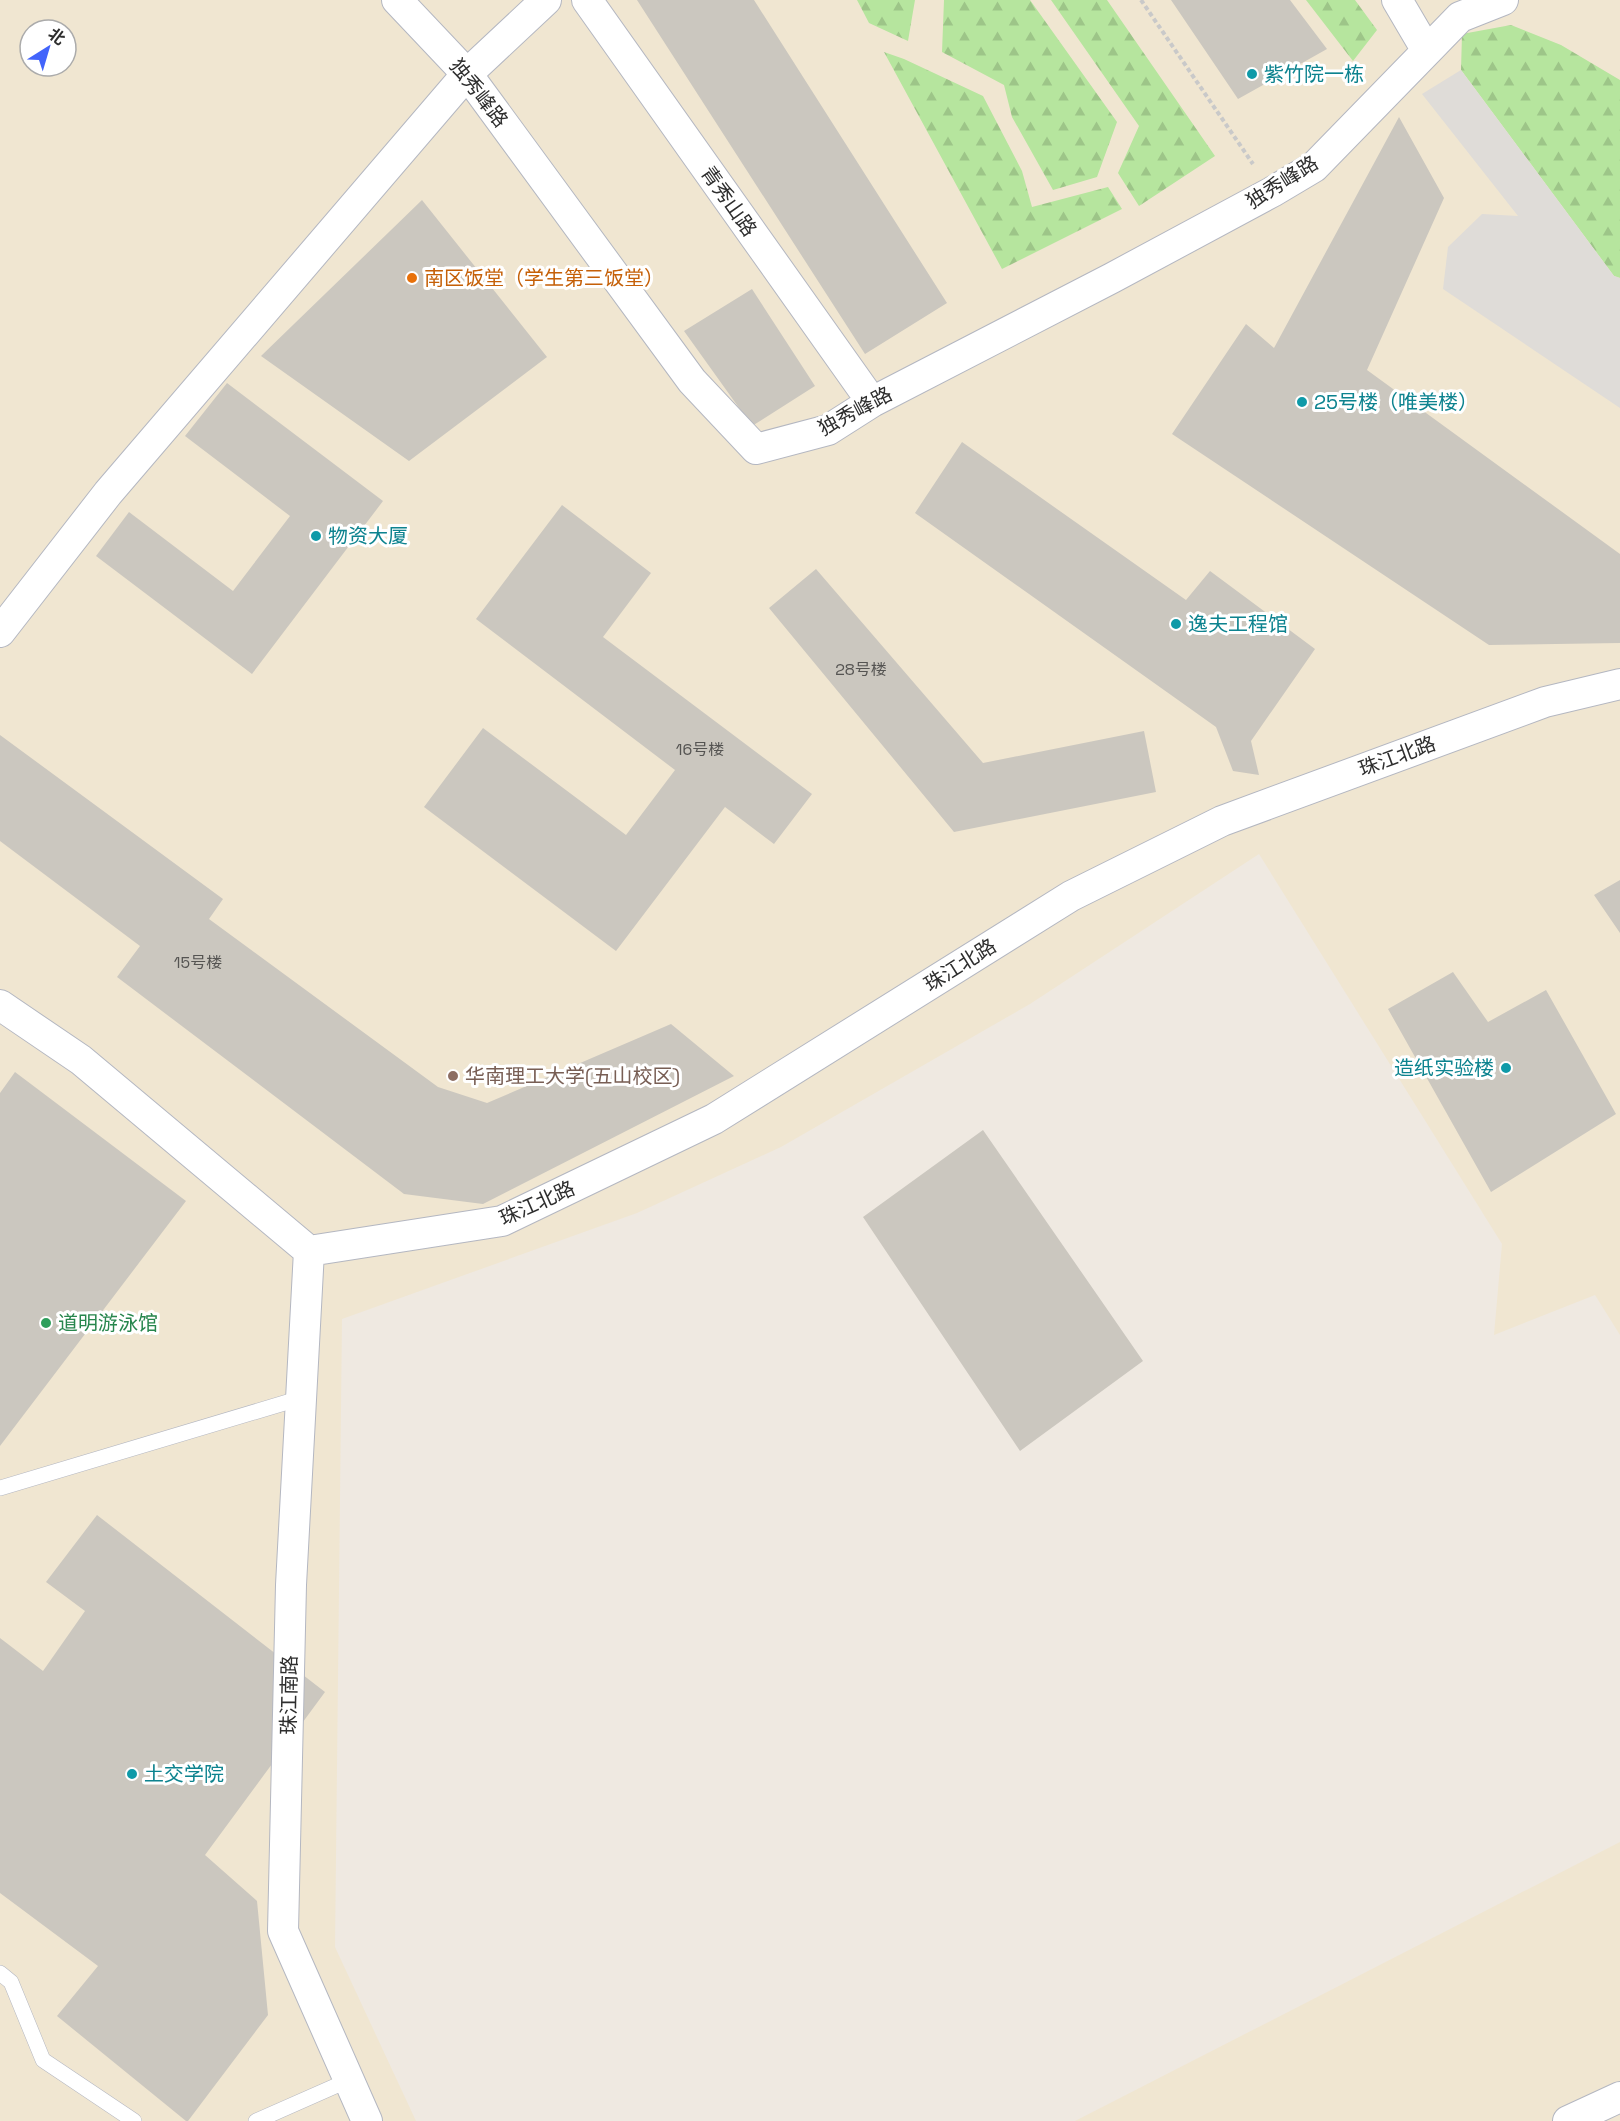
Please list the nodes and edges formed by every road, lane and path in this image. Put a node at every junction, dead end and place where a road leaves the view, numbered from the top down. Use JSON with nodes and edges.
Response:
{"nodes":[{"id":1,"x":398,"y":0,"type":"edge"},
{"id":2,"x":546,"y":0,"type":"edge"},
{"id":3,"x":587,"y":0,"type":"edge"},
{"id":4,"x":1141,"y":0,"type":"edge"},
{"id":5,"x":1397,"y":0,"type":"edge"},
{"id":6,"x":1503,"y":0,"type":"edge"},
{"id":7,"x":1426,"y":51,"type":"junction"},
{"id":8,"x":467,"y":74,"type":"junction"},
{"id":9,"x":1272,"y":192,"type":"junction"},
{"id":10,"x":872,"y":402,"type":"junction"},
{"id":11,"x":0,"y":632,"type":"edge"},
{"id":12,"x":1620,"y":684,"type":"edge"},
{"id":13,"x":0,"y":1005,"type":"edge"},
{"id":14,"x":309,"y":1251,"type":"junction"},
{"id":15,"x":301,"y":1398,"type":"junction"},
{"id":16,"x":0,"y":1488,"type":"edge"},
{"id":17,"x":0,"y":1973,"type":"edge"},
{"id":18,"x":349,"y":2080,"type":"junction"},
{"id":19,"x":1620,"y":2097,"type":"edge"},
{"id":20,"x":134,"y":2121,"type":"edge"},
{"id":21,"x":256,"y":2121,"type":"edge"},
{"id":22,"x":367,"y":2121,"type":"edge"},
{"id":23,"x":1568,"y":2121,"type":"edge"}],
"edges":[{"from":1,"to":8,"type":"street","name":"独秀峰路"},
{"from":2,"to":8,"type":"street"},
{"from":3,"to":10,"type":"street","name":"青秀山路"},
{"from":4,"to":9,"type":"path"},
{"from":5,"to":7,"type":"street"},
{"from":6,"to":7,"type":"street","name":"独秀峰路"},
{"from":7,"to":9,"type":"street","name":"独秀峰路"},
{"from":8,"to":10,"type":"street","name":"独秀峰路"},
{"from":8,"to":11,"type":"street"},
{"from":9,"to":10,"type":"street","name":"独秀峰路"},
{"from":12,"to":14,"type":"street","name":"珠江北路"},
{"from":13,"to":14,"type":"street"},
{"from":14,"to":15,"type":"street","name":"珠江南路"},
{"from":15,"to":16,"type":"lane"},
{"from":15,"to":18,"type":"street","name":"珠江南路"},
{"from":17,"to":20,"type":"lane"},
{"from":18,"to":21,"type":"lane"},
{"from":18,"to":22,"type":"street","name":"珠江南路"},
{"from":19,"to":23,"type":"street"}]}
